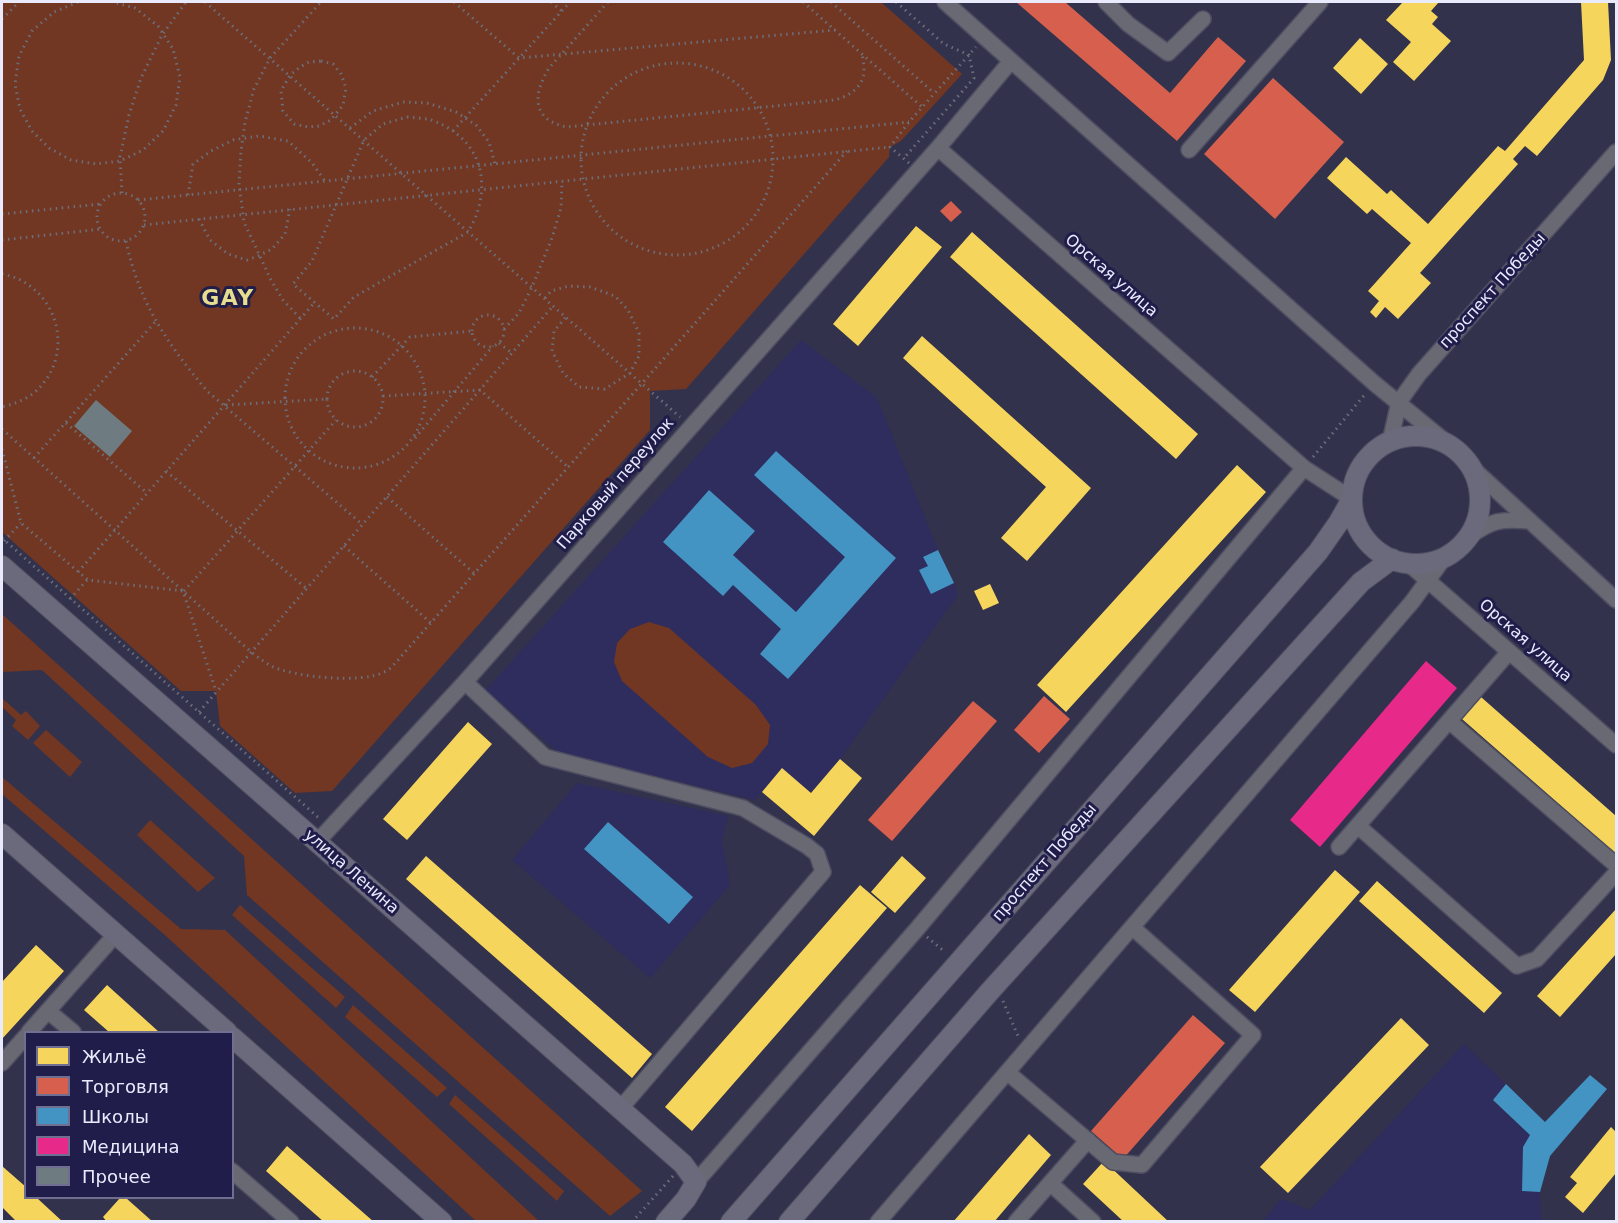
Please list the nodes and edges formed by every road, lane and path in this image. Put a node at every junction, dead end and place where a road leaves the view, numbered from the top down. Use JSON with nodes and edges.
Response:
{"nodes":[{"id":1,"x":19,"y":2,"type":"edge"},
{"id":2,"x":78,"y":2,"type":"edge"},
{"id":3,"x":113,"y":2,"type":"edge"},
{"id":4,"x":186,"y":2,"type":"edge"},
{"id":5,"x":206,"y":2,"type":"edge"},
{"id":6,"x":321,"y":2,"type":"edge"},
{"id":7,"x":454,"y":2,"type":"edge"},
{"id":8,"x":551,"y":2,"type":"edge"},
{"id":9,"x":570,"y":2,"type":"edge"},
{"id":10,"x":608,"y":2,"type":"edge"},
{"id":11,"x":803,"y":2,"type":"edge"},
{"id":12,"x":831,"y":2,"type":"edge"},
{"id":13,"x":896,"y":2,"type":"edge"},
{"id":14,"x":945,"y":2,"type":"edge"},
{"id":15,"x":1106,"y":2,"type":"edge"},
{"id":16,"x":1320,"y":2,"type":"edge"},
{"id":17,"x":562,"y":11,"type":"junction"},
{"id":18,"x":2,"y":19,"type":"edge"},
{"id":19,"x":1203,"y":19,"type":"dead end"},
{"id":20,"x":835,"y":30,"type":"junction"},
{"id":21,"x":163,"y":33,"type":"junction"},
{"id":22,"x":985,"y":37,"type":"junction"},
{"id":23,"x":561,"y":54,"type":"junction"},
{"id":24,"x":862,"y":54,"type":"junction"},
{"id":25,"x":969,"y":55,"type":"junction"},
{"id":26,"x":270,"y":58,"type":"junction"},
{"id":27,"x":519,"y":58,"type":"junction"},
{"id":28,"x":1011,"y":60,"type":"junction"},
{"id":29,"x":290,"y":75,"type":"junction"},
{"id":30,"x":934,"y":93,"type":"junction"},
{"id":31,"x":922,"y":107,"type":"junction"},
{"id":32,"x":759,"y":108,"type":"junction"},
{"id":33,"x":335,"y":115,"type":"junction"},
{"id":34,"x":465,"y":118,"type":"junction"},
{"id":35,"x":909,"y":122,"type":"junction"},
{"id":36,"x":588,"y":125,"type":"junction"},
{"id":37,"x":350,"y":128,"type":"junction"},
{"id":38,"x":453,"y":131,"type":"junction"},
{"id":39,"x":771,"y":136,"type":"junction"},
{"id":40,"x":243,"y":138,"type":"junction"},
{"id":41,"x":364,"y":140,"type":"junction"},
{"id":42,"x":890,"y":147,"type":"junction"},
{"id":43,"x":938,"y":148,"type":"junction"},
{"id":44,"x":1189,"y":150,"type":"dead end"},
{"id":45,"x":847,"y":151,"type":"junction"},
{"id":46,"x":1617,"y":152,"type":"edge"},
{"id":47,"x":582,"y":155,"type":"junction"},
{"id":48,"x":904,"y":158,"type":"junction"},
{"id":49,"x":774,"y":159,"type":"junction"},
{"id":50,"x":120,"y":161,"type":"junction"},
{"id":51,"x":495,"y":164,"type":"junction"},
{"id":52,"x":480,"y":165,"type":"junction"},
{"id":53,"x":918,"y":171,"type":"junction"},
{"id":54,"x":402,"y":173,"type":"junction"},
{"id":55,"x":348,"y":179,"type":"junction"},
{"id":56,"x":584,"y":179,"type":"junction"},
{"id":57,"x":325,"y":181,"type":"junction"},
{"id":58,"x":562,"y":181,"type":"junction"},
{"id":59,"x":482,"y":189,"type":"junction"},
{"id":60,"x":240,"y":190,"type":"junction"},
{"id":61,"x":122,"y":193,"type":"junction"},
{"id":62,"x":188,"y":195,"type":"junction"},
{"id":63,"x":427,"y":195,"type":"junction"},
{"id":64,"x":138,"y":200,"type":"junction"},
{"id":65,"x":101,"y":204,"type":"junction"},
{"id":66,"x":337,"y":205,"type":"junction"},
{"id":67,"x":290,"y":209,"type":"junction"},
{"id":68,"x":2,"y":214,"type":"edge"},
{"id":69,"x":243,"y":214,"type":"junction"},
{"id":70,"x":199,"y":219,"type":"junction"},
{"id":71,"x":144,"y":225,"type":"junction"},
{"id":72,"x":101,"y":229,"type":"junction"},
{"id":73,"x":468,"y":231,"type":"junction"},
{"id":74,"x":2,"y":240,"type":"edge"},
{"id":75,"x":126,"y":241,"type":"junction"},
{"id":76,"x":258,"y":256,"type":"junction"},
{"id":77,"x":2,"y":274,"type":"edge"},
{"id":78,"x":532,"y":287,"type":"junction"},
{"id":79,"x":545,"y":298,"type":"junction"},
{"id":80,"x":315,"y":302,"type":"junction"},
{"id":81,"x":553,"y":306,"type":"junction"},
{"id":82,"x":566,"y":317,"type":"junction"},
{"id":83,"x":300,"y":318,"type":"junction"},
{"id":84,"x":156,"y":321,"type":"junction"},
{"id":85,"x":504,"y":329,"type":"junction"},
{"id":86,"x":472,"y":331,"type":"junction"},
{"id":87,"x":499,"y":342,"type":"junction"},
{"id":88,"x":401,"y":346,"type":"junction"},
{"id":89,"x":493,"y":346,"type":"junction"},
{"id":90,"x":512,"y":353,"type":"junction"},
{"id":91,"x":630,"y":373,"type":"junction"},
{"id":92,"x":372,"y":377,"type":"junction"},
{"id":93,"x":1374,"y":383,"type":"junction"},
{"id":94,"x":642,"y":384,"type":"junction"},
{"id":95,"x":480,"y":390,"type":"junction"},
{"id":96,"x":455,"y":392,"type":"junction"},
{"id":97,"x":425,"y":393,"type":"junction"},
{"id":98,"x":383,"y":396,"type":"junction"},
{"id":99,"x":327,"y":399,"type":"junction"},
{"id":100,"x":285,"y":402,"type":"junction"},
{"id":101,"x":1399,"y":402,"type":"junction"},
{"id":102,"x":224,"y":405,"type":"junction"},
{"id":103,"x":2,"y":407,"type":"edge"},
{"id":104,"x":336,"y":420,"type":"junction"},
{"id":105,"x":66,"y":423,"type":"junction"},
{"id":106,"x":691,"y":426,"type":"junction"},
{"id":107,"x":2,"y":429,"type":"edge"},
{"id":108,"x":1390,"y":442,"type":"junction"},
{"id":109,"x":410,"y":443,"type":"junction"},
{"id":110,"x":1452,"y":447,"type":"junction"},
{"id":111,"x":2,"y":448,"type":"edge"},
{"id":112,"x":308,"y":452,"type":"junction"},
{"id":113,"x":34,"y":458,"type":"junction"},
{"id":114,"x":295,"y":466,"type":"junction"},
{"id":115,"x":1470,"y":466,"type":"junction"},
{"id":116,"x":569,"y":467,"type":"junction"},
{"id":117,"x":1304,"y":468,"type":"junction"},
{"id":118,"x":166,"y":471,"type":"junction"},
{"id":119,"x":147,"y":494,"type":"junction"},
{"id":120,"x":387,"y":497,"type":"junction"},
{"id":121,"x":1352,"y":499,"type":"junction"},
{"id":122,"x":1529,"y":521,"type":"junction"},
{"id":123,"x":21,"y":522,"type":"junction"},
{"id":124,"x":363,"y":525,"type":"junction"},
{"id":125,"x":115,"y":530,"type":"junction"},
{"id":126,"x":237,"y":531,"type":"junction"},
{"id":127,"x":1469,"y":537,"type":"junction"},
{"id":128,"x":3,"y":539,"type":"edge"},
{"id":129,"x":344,"y":546,"type":"junction"},
{"id":130,"x":1444,"y":558,"type":"junction"},
{"id":131,"x":1400,"y":562,"type":"junction"},
{"id":132,"x":2,"y":566,"type":"edge"},
{"id":133,"x":78,"y":572,"type":"junction"},
{"id":134,"x":475,"y":574,"type":"junction"},
{"id":135,"x":88,"y":579,"type":"junction"},
{"id":136,"x":1429,"y":580,"type":"junction"},
{"id":137,"x":307,"y":589,"type":"junction"},
{"id":138,"x":183,"y":591,"type":"junction"},
{"id":139,"x":70,"y":599,"type":"junction"},
{"id":140,"x":1617,"y":600,"type":"edge"},
{"id":141,"x":431,"y":623,"type":"junction"},
{"id":142,"x":251,"y":652,"type":"junction"},
{"id":143,"x":1509,"y":652,"type":"junction"},
{"id":144,"x":465,"y":682,"type":"junction"},
{"id":145,"x":216,"y":691,"type":"dead end"},
{"id":146,"x":199,"y":712,"type":"junction"},
{"id":147,"x":1449,"y":721,"type":"junction"},
{"id":148,"x":1617,"y":745,"type":"edge"},
{"id":149,"x":1358,"y":826,"type":"junction"},
{"id":150,"x":2,"y":834,"type":"edge"},
{"id":151,"x":324,"y":835,"type":"junction"},
{"id":152,"x":1339,"y":847,"type":"dead end"},
{"id":153,"x":1617,"y":865,"type":"edge"},
{"id":154,"x":1617,"y":873,"type":"edge"},
{"id":155,"x":1132,"y":927,"type":"junction"},
{"id":156,"x":116,"y":934,"type":"junction"},
{"id":157,"x":48,"y":1011,"type":"junction"},
{"id":158,"x":30,"y":1031,"type":"edge"},
{"id":159,"x":72,"y":1031,"type":"edge"},
{"id":160,"x":226,"y":1031,"type":"edge"},
{"id":161,"x":24,"y":1038,"type":"edge"},
{"id":162,"x":234,"y":1039,"type":"edge"},
{"id":163,"x":2,"y":1063,"type":"edge"},
{"id":164,"x":1007,"y":1072,"type":"junction"},
{"id":165,"x":620,"y":1109,"type":"junction"},
{"id":166,"x":1088,"y":1140,"type":"junction"},
{"id":167,"x":683,"y":1164,"type":"junction"},
{"id":168,"x":234,"y":1173,"type":"edge"},
{"id":169,"x":696,"y":1182,"type":"junction"},
{"id":170,"x":1050,"y":1183,"type":"junction"},
{"id":171,"x":291,"y":1221,"type":"edge"},
{"id":172,"x":442,"y":1221,"type":"edge"},
{"id":173,"x":632,"y":1221,"type":"edge"},
{"id":174,"x":666,"y":1221,"type":"edge"},
{"id":175,"x":731,"y":1221,"type":"edge"},
{"id":176,"x":789,"y":1221,"type":"edge"},
{"id":177,"x":878,"y":1221,"type":"edge"},
{"id":178,"x":1016,"y":1221,"type":"edge"},
{"id":179,"x":1093,"y":1221,"type":"edge"}],
"edges":[{"from":1,"to":18,"type":"path"},
{"from":2,"to":50,"type":"path"},
{"from":3,"to":21,"type":"path"},
{"from":4,"to":21,"type":"path"},
{"from":5,"to":26,"type":"path"},
{"from":6,"to":26,"type":"path"},
{"from":7,"to":27,"type":"path"},
{"from":8,"to":17,"type":"path"},
{"from":9,"to":17,"type":"path"},
{"from":10,"to":23,"type":"path"},
{"from":11,"to":20,"type":"path"},
{"from":12,"to":30,"type":"path"},
{"from":13,"to":25,"type":"path"},
{"from":14,"to":22,"type":"street"},
{"from":15,"to":19,"type":"street"},
{"from":16,"to":44,"type":"street"},
{"from":17,"to":27,"type":"path"},
{"from":20,"to":23,"type":"path"},
{"from":20,"to":24,"type":"path"},
{"from":21,"to":50,"type":"path"},
{"from":21,"to":50,"type":"path"},
{"from":22,"to":25,"type":"path"},
{"from":22,"to":28,"type":"street"},
{"from":23,"to":27,"type":"path"},
{"from":23,"to":36,"type":"path"},
{"from":24,"to":31,"type":"path"},
{"from":24,"to":32,"type":"path"},
{"from":25,"to":30,"type":"path"},
{"from":25,"to":48,"type":"path"},
{"from":26,"to":29,"type":"path"},
{"from":26,"to":40,"type":"path"},
{"from":27,"to":34,"type":"path"},
{"from":28,"to":43,"type":"street"},
{"from":28,"to":93,"type":"street"},
{"from":29,"to":33,"type":"path"},
{"from":29,"to":33,"type":"path"},
{"from":29,"to":33,"type":"path"},
{"from":30,"to":31,"type":"path"},
{"from":31,"to":35,"type":"path"},
{"from":32,"to":36,"type":"path"},
{"from":32,"to":36,"type":"path"},
{"from":32,"to":39,"type":"path"},
{"from":33,"to":37,"type":"path"},
{"from":34,"to":37,"type":"path"},
{"from":34,"to":38,"type":"path"},
{"from":34,"to":51,"type":"path"},
{"from":35,"to":39,"type":"path"},
{"from":35,"to":42,"type":"path"},
{"from":36,"to":47,"type":"path"},
{"from":37,"to":41,"type":"path"},
{"from":38,"to":41,"type":"path"},
{"from":38,"to":52,"type":"path"},
{"from":39,"to":47,"type":"path"},
{"from":39,"to":49,"type":"path"},
{"from":40,"to":57,"type":"path"},
{"from":40,"to":60,"type":"path"},
{"from":40,"to":62,"type":"path"},
{"from":41,"to":54,"type":"path"},
{"from":41,"to":55,"type":"path"},
{"from":42,"to":45,"type":"path"},
{"from":42,"to":48,"type":"path"},
{"from":43,"to":53,"type":"street","name":"Парковый переулок"},
{"from":43,"to":117,"type":"street","name":"Орская улица"},
{"from":45,"to":49,"type":"path"},
{"from":45,"to":94,"type":"path"},
{"from":46,"to":101,"type":"street","name":"проспект Победы"},
{"from":47,"to":51,"type":"path"},
{"from":47,"to":56,"type":"path"},
{"from":48,"to":53,"type":"path"},
{"from":49,"to":56,"type":"path"},
{"from":49,"to":56,"type":"path"},
{"from":50,"to":61,"type":"path"},
{"from":51,"to":52,"type":"path"},
{"from":52,"to":54,"type":"path"},
{"from":52,"to":59,"type":"path"},
{"from":53,"to":106,"type":"street","name":"Парковый переулок"},
{"from":54,"to":55,"type":"path"},
{"from":54,"to":63,"type":"path"},
{"from":55,"to":57,"type":"path"},
{"from":55,"to":66,"type":"path"},
{"from":56,"to":58,"type":"path"},
{"from":57,"to":60,"type":"path"},
{"from":58,"to":59,"type":"path"},
{"from":58,"to":78,"type":"path"},
{"from":59,"to":63,"type":"path"},
{"from":59,"to":73,"type":"path"},
{"from":60,"to":62,"type":"path"},
{"from":60,"to":69,"type":"path"},
{"from":61,"to":64,"type":"path"},
{"from":61,"to":65,"type":"path"},
{"from":62,"to":64,"type":"path"},
{"from":63,"to":66,"type":"path"},
{"from":63,"to":73,"type":"path"},
{"from":64,"to":71,"type":"path"},
{"from":65,"to":68,"type":"path"},
{"from":65,"to":72,"type":"path"},
{"from":66,"to":67,"type":"path"},
{"from":66,"to":80,"type":"path"},
{"from":67,"to":69,"type":"path"},
{"from":67,"to":76,"type":"path"},
{"from":69,"to":70,"type":"path"},
{"from":69,"to":76,"type":"path"},
{"from":70,"to":71,"type":"path"},
{"from":70,"to":76,"type":"path"},
{"from":71,"to":75,"type":"path"},
{"from":72,"to":74,"type":"path"},
{"from":72,"to":75,"type":"path"},
{"from":73,"to":78,"type":"path"},
{"from":73,"to":80,"type":"path"},
{"from":75,"to":84,"type":"path"},
{"from":76,"to":83,"type":"path"},
{"from":77,"to":103,"type":"path"},
{"from":78,"to":79,"type":"path"},
{"from":78,"to":85,"type":"path"},
{"from":79,"to":81,"type":"path"},
{"from":79,"to":91,"type":"path"},
{"from":80,"to":83,"type":"path"},
{"from":81,"to":82,"type":"path"},
{"from":81,"to":90,"type":"path"},
{"from":82,"to":91,"type":"path"},
{"from":82,"to":91,"type":"path"},
{"from":83,"to":102,"type":"path"},
{"from":84,"to":102,"type":"path"},
{"from":84,"to":105,"type":"path"},
{"from":85,"to":86,"type":"path"},
{"from":85,"to":87,"type":"path"},
{"from":86,"to":88,"type":"path"},
{"from":86,"to":89,"type":"path"},
{"from":87,"to":89,"type":"path"},
{"from":87,"to":90,"type":"path"},
{"from":88,"to":92,"type":"path"},
{"from":88,"to":97,"type":"path"},
{"from":88,"to":100,"type":"path"},
{"from":89,"to":96,"type":"path"},
{"from":90,"to":95,"type":"path"},
{"from":91,"to":94,"type":"path"},
{"from":92,"to":98,"type":"path"},
{"from":92,"to":99,"type":"path"},
{"from":93,"to":101,"type":"street"},
{"from":93,"to":117,"type":"path"},
{"from":94,"to":106,"type":"path"},
{"from":94,"to":116,"type":"path"},
{"from":95,"to":96,"type":"path"},
{"from":95,"to":116,"type":"path"},
{"from":95,"to":120,"type":"path"},
{"from":96,"to":97,"type":"path"},
{"from":96,"to":109,"type":"path"},
{"from":97,"to":98,"type":"path"},
{"from":97,"to":109,"type":"path"},
{"from":98,"to":104,"type":"path"},
{"from":99,"to":100,"type":"path"},
{"from":99,"to":104,"type":"path"},
{"from":100,"to":102,"type":"path"},
{"from":100,"to":112,"type":"path"},
{"from":101,"to":108,"type":"street","name":"проспект Победы"},
{"from":101,"to":110,"type":"street"},
{"from":102,"to":114,"type":"path"},
{"from":102,"to":118,"type":"path"},
{"from":104,"to":112,"type":"path"},
{"from":105,"to":113,"type":"path"},
{"from":105,"to":119,"type":"path"},
{"from":106,"to":144,"type":"street","name":"Парковый переулок"},
{"from":107,"to":113,"type":"path"},
{"from":108,"to":110,"type":"main road"},
{"from":108,"to":121,"type":"main road"},
{"from":109,"to":112,"type":"path"},
{"from":110,"to":115,"type":"main road"},
{"from":111,"to":123,"type":"path"},
{"from":112,"to":114,"type":"path"},
{"from":113,"to":125,"type":"path"},
{"from":114,"to":124,"type":"path"},
{"from":114,"to":126,"type":"path"},
{"from":115,"to":122,"type":"street"},
{"from":115,"to":127,"type":"main road"},
{"from":116,"to":134,"type":"path"},
{"from":117,"to":121,"type":"street","name":"Орская улица"},
{"from":117,"to":169,"type":"street"},
{"from":118,"to":119,"type":"path"},
{"from":118,"to":126,"type":"path"},
{"from":119,"to":125,"type":"path"},
{"from":120,"to":124,"type":"path"},
{"from":120,"to":134,"type":"path"},
{"from":121,"to":131,"type":"main road"},
{"from":121,"to":175,"type":"main road","name":"проспект Победы"},
{"from":122,"to":127,"type":"street"},
{"from":122,"to":140,"type":"street"},
{"from":123,"to":128,"type":"path"},
{"from":123,"to":133,"type":"path"},
{"from":124,"to":129,"type":"path"},
{"from":125,"to":133,"type":"path"},
{"from":125,"to":138,"type":"path"},
{"from":126,"to":137,"type":"path"},
{"from":126,"to":138,"type":"path"},
{"from":127,"to":130,"type":"main road"},
{"from":128,"to":139,"type":"path"},
{"from":129,"to":137,"type":"path"},
{"from":129,"to":141,"type":"path"},
{"from":130,"to":131,"type":"main road"},
{"from":130,"to":136,"type":"street"},
{"from":131,"to":136,"type":"street","name":"Орская улица"},
{"from":131,"to":176,"type":"main road"},
{"from":132,"to":151,"type":"main road","name":"улица Ленина"},
{"from":133,"to":135,"type":"path"},
{"from":134,"to":141,"type":"path"},
{"from":135,"to":138,"type":"path"},
{"from":135,"to":139,"type":"path"},
{"from":136,"to":143,"type":"street","name":"Орская улица"},
{"from":136,"to":155,"type":"street"},
{"from":137,"to":142,"type":"path"},
{"from":138,"to":142,"type":"path"},
{"from":138,"to":145,"type":"path"},
{"from":139,"to":146,"type":"path"},
{"from":141,"to":142,"type":"path"},
{"from":142,"to":146,"type":"path"},
{"from":143,"to":147,"type":"street"},
{"from":143,"to":148,"type":"street","name":"Орская улица"},
{"from":144,"to":151,"type":"street","name":"Парковый переулок"},
{"from":144,"to":165,"type":"street"},
{"from":146,"to":151,"type":"path"},
{"from":147,"to":149,"type":"street"},
{"from":147,"to":153,"type":"street"},
{"from":149,"to":152,"type":"street"},
{"from":149,"to":154,"type":"street"},
{"from":150,"to":156,"type":"main road"},
{"from":151,"to":165,"type":"main road","name":"улица Ленина"},
{"from":155,"to":164,"type":"street"},
{"from":155,"to":166,"type":"street"},
{"from":156,"to":157,"type":"street"},
{"from":156,"to":160,"type":"main road"},
{"from":157,"to":158,"type":"street"},
{"from":157,"to":159,"type":"street"},
{"from":161,"to":163,"type":"street"},
{"from":162,"to":172,"type":"main road"},
{"from":164,"to":166,"type":"street"},
{"from":164,"to":177,"type":"street"},
{"from":165,"to":167,"type":"main road","name":"улица Ленина"},
{"from":166,"to":170,"type":"street"},
{"from":167,"to":169,"type":"main road","name":"улица Ленина"},
{"from":167,"to":173,"type":"path"},
{"from":168,"to":171,"type":"street"},
{"from":169,"to":174,"type":"main road"},
{"from":170,"to":178,"type":"street"},
{"from":170,"to":179,"type":"street"}]}
